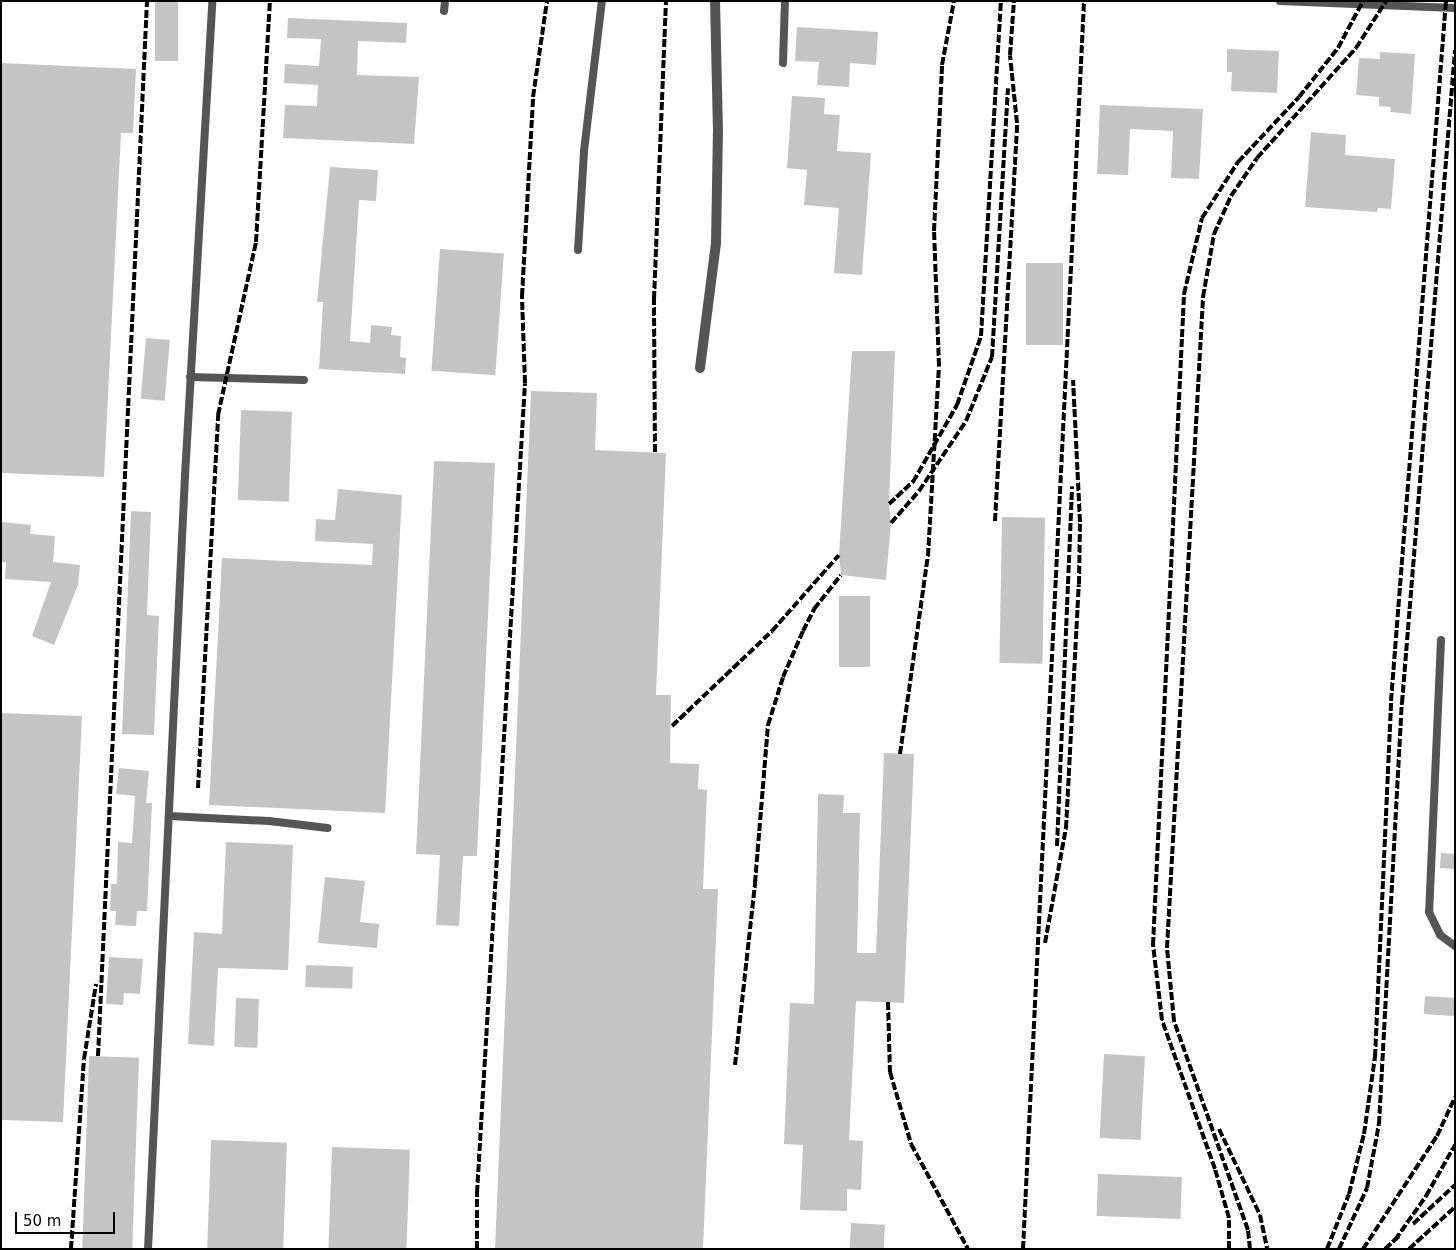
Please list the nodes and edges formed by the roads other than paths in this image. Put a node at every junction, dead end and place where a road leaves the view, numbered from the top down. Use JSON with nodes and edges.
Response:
{"nodes":[{"id":1,"x":212,"y":1,"type":"edge"},
{"id":2,"x":445,"y":1,"type":"edge"},
{"id":3,"x":602,"y":1,"type":"edge"},
{"id":4,"x":715,"y":1,"type":"edge"},
{"id":5,"x":785,"y":1,"type":"edge"},
{"id":6,"x":1280,"y":1,"type":"edge"},
{"id":7,"x":1455,"y":8,"type":"edge"},
{"id":8,"x":444,"y":11,"type":"dead end"},
{"id":9,"x":783,"y":63,"type":"dead end"},
{"id":10,"x":578,"y":250,"type":"dead end"},
{"id":11,"x":700,"y":368,"type":"dead end"},
{"id":12,"x":190,"y":377,"type":"junction"},
{"id":13,"x":304,"y":380,"type":"dead end"},
{"id":14,"x":1441,"y":640,"type":"dead end"},
{"id":15,"x":169,"y":816,"type":"junction"},
{"id":16,"x":328,"y":828,"type":"dead end"},
{"id":17,"x":1455,"y":946,"type":"edge"},
{"id":18,"x":148,"y":1249,"type":"edge"}],
"edges":[{"from":1,"to":12,"type":"lane"},
{"from":2,"to":8,"type":"lane"},
{"from":3,"to":10,"type":"lane"},
{"from":4,"to":11,"type":"street"},
{"from":5,"to":9,"type":"lane"},
{"from":6,"to":7,"type":"lane"},
{"from":12,"to":13,"type":"lane"},
{"from":12,"to":15,"type":"lane"},
{"from":14,"to":17,"type":"lane"},
{"from":15,"to":16,"type":"lane"},
{"from":15,"to":18,"type":"lane"}]}
